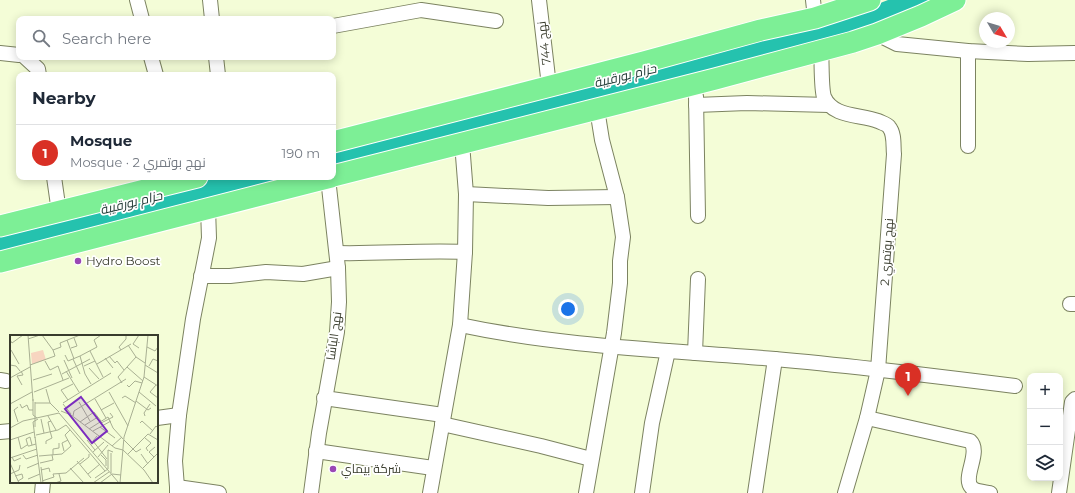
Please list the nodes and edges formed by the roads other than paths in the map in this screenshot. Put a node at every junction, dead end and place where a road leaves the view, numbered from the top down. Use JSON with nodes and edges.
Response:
{"nodes":[{"id":1,"x":137,"y":0,"type":"edge"},
{"id":2,"x":210,"y":0,"type":"edge"},
{"id":3,"x":539,"y":0,"type":"edge"},
{"id":4,"x":870,"y":0,"type":"edge"},
{"id":5,"x":955,"y":0,"type":"edge"},
{"id":6,"x":421,"y":5,"type":"edge"},
{"id":7,"x":814,"y":9,"type":"edge"},
{"id":8,"x":141,"y":16,"type":"edge"},
{"id":9,"x":212,"y":16,"type":"edge"},
{"id":10,"x":496,"y":21,"type":"dead end"},
{"id":11,"x":336,"y":25,"type":"edge"},
{"id":12,"x":877,"y":34,"type":"junction"},
{"id":13,"x":821,"y":50,"type":"junction"},
{"id":14,"x":968,"y":52,"type":"junction"},
{"id":15,"x":0,"y":53,"type":"edge"},
{"id":16,"x":1075,"y":53,"type":"edge"},
{"id":17,"x":16,"y":55,"type":"edge"},
{"id":18,"x":28,"y":60,"type":"edge"},
{"id":19,"x":152,"y":60,"type":"edge"},
{"id":20,"x":216,"y":60,"type":"edge"},
{"id":21,"x":38,"y":72,"type":"edge"},
{"id":22,"x":155,"y":72,"type":"edge"},
{"id":23,"x":218,"y":72,"type":"edge"},
{"id":24,"x":696,"y":84,"type":"junction"},
{"id":25,"x":549,"y":86,"type":"junction"},
{"id":26,"x":696,"y":105,"type":"junction"},
{"id":27,"x":829,"y":105,"type":"junction"},
{"id":28,"x":597,"y":109,"type":"junction"},
{"id":29,"x":336,"y":141,"type":"edge"},
{"id":30,"x":462,"y":143,"type":"junction"},
{"id":31,"x":968,"y":146,"type":"dead end"},
{"id":32,"x":336,"y":176,"type":"edge"},
{"id":33,"x":54,"y":180,"type":"edge"},
{"id":34,"x":185,"y":180,"type":"edge"},
{"id":35,"x":319,"y":180,"type":"edge"},
{"id":36,"x":331,"y":180,"type":"edge"},
{"id":37,"x":466,"y":194,"type":"junction"},
{"id":38,"x":617,"y":197,"type":"junction"},
{"id":39,"x":208,"y":208,"type":"junction"},
{"id":40,"x":59,"y":212,"type":"junction"},
{"id":41,"x":698,"y":216,"type":"dead end"},
{"id":42,"x":0,"y":226,"type":"edge"},
{"id":43,"x":465,"y":252,"type":"junction"},
{"id":44,"x":337,"y":253,"type":"junction"},
{"id":45,"x":0,"y":262,"type":"edge"},
{"id":46,"x":338,"y":268,"type":"junction"},
{"id":47,"x":201,"y":276,"type":"junction"},
{"id":48,"x":698,"y":279,"type":"dead end"},
{"id":49,"x":460,"y":325,"type":"junction"},
{"id":50,"x":612,"y":346,"type":"junction"},
{"id":51,"x":668,"y":351,"type":"junction"},
{"id":52,"x":695,"y":353,"type":"junction"},
{"id":53,"x":775,"y":359,"type":"junction"},
{"id":54,"x":878,"y":370,"type":"junction"},
{"id":55,"x":1015,"y":386,"type":"dead end"},
{"id":56,"x":324,"y":398,"type":"junction"},
{"id":57,"x":1075,"y":399,"type":"edge"},
{"id":58,"x":179,"y":415,"type":"junction"},
{"id":59,"x":158,"y":418,"type":"edge"},
{"id":60,"x":867,"y":418,"type":"junction"},
{"id":61,"x":442,"y":420,"type":"junction"},
{"id":62,"x":10,"y":431,"type":"edge"},
{"id":63,"x":0,"y":432,"type":"edge"},
{"id":64,"x":316,"y":451,"type":"junction"},
{"id":65,"x":591,"y":459,"type":"junction"},
{"id":66,"x":433,"y":468,"type":"junction"},
{"id":67,"x":43,"y":483,"type":"edge"},
{"id":68,"x":177,"y":490,"type":"edge"},
{"id":69,"x":42,"y":493,"type":"edge"},
{"id":70,"x":220,"y":493,"type":"edge"},
{"id":71,"x":311,"y":493,"type":"edge"},
{"id":72,"x":430,"y":493,"type":"edge"},
{"id":73,"x":586,"y":493,"type":"edge"},
{"id":74,"x":642,"y":493,"type":"edge"},
{"id":75,"x":755,"y":493,"type":"edge"},
{"id":76,"x":845,"y":493,"type":"edge"},
{"id":77,"x":990,"y":493,"type":"edge"},
{"id":78,"x":1059,"y":493,"type":"edge"}],
"edges":[{"from":1,"to":8,"type":"street"},
{"from":2,"to":9,"type":"street"},
{"from":3,"to":25,"type":"street","name":"نهج 744"},
{"from":4,"to":7,"type":"highway"},
{"from":5,"to":12,"type":"highway"},
{"from":6,"to":10,"type":"street"},
{"from":6,"to":11,"type":"street"},
{"from":7,"to":25,"type":"highway"},
{"from":12,"to":13,"type":"highway"},
{"from":12,"to":14,"type":"street"},
{"from":13,"to":24,"type":"highway"},
{"from":13,"to":27,"type":"street"},
{"from":14,"to":16,"type":"street"},
{"from":14,"to":31,"type":"street"},
{"from":15,"to":17,"type":"street"},
{"from":18,"to":21,"type":"street"},
{"from":19,"to":22,"type":"street"},
{"from":20,"to":23,"type":"street"},
{"from":24,"to":26,"type":"street"},
{"from":24,"to":28,"type":"highway"},
{"from":25,"to":29,"type":"highway"},
{"from":26,"to":27,"type":"street"},
{"from":26,"to":41,"type":"street"},
{"from":27,"to":54,"type":"street","name":"نهج بوتمري 2"},
{"from":28,"to":30,"type":"highway"},
{"from":28,"to":38,"type":"street"},
{"from":30,"to":32,"type":"highway"},
{"from":30,"to":37,"type":"street"},
{"from":33,"to":40,"type":"street"},
{"from":34,"to":40,"type":"highway"},
{"from":35,"to":39,"type":"highway"},
{"from":36,"to":44,"type":"street","name":"نهج الباشا"},
{"from":37,"to":38,"type":"street"},
{"from":37,"to":43,"type":"street"},
{"from":38,"to":50,"type":"street"},
{"from":39,"to":45,"type":"highway"},
{"from":39,"to":47,"type":"street"},
{"from":40,"to":42,"type":"highway"},
{"from":43,"to":44,"type":"street"},
{"from":43,"to":49,"type":"street"},
{"from":44,"to":46,"type":"street","name":"نهج الباشا"},
{"from":46,"to":47,"type":"street"},
{"from":46,"to":56,"type":"street","name":"نهج الباشا"},
{"from":47,"to":58,"type":"street"},
{"from":48,"to":52,"type":"street"},
{"from":49,"to":50,"type":"street"},
{"from":49,"to":61,"type":"street"},
{"from":50,"to":51,"type":"street"},
{"from":50,"to":65,"type":"street"},
{"from":51,"to":52,"type":"street"},
{"from":51,"to":74,"type":"street"},
{"from":52,"to":53,"type":"street"},
{"from":53,"to":54,"type":"street"},
{"from":53,"to":75,"type":"street"},
{"from":54,"to":55,"type":"street"},
{"from":54,"to":60,"type":"street","name":"نهج بوتمري 2"},
{"from":56,"to":61,"type":"street"},
{"from":56,"to":64,"type":"street","name":"نهج الباشا"},
{"from":57,"to":78,"type":"street"},
{"from":58,"to":59,"type":"street"},
{"from":58,"to":68,"type":"street"},
{"from":60,"to":76,"type":"street","name":"نهج بوتمري 2"},
{"from":60,"to":77,"type":"street"},
{"from":61,"to":65,"type":"street"},
{"from":61,"to":66,"type":"street"},
{"from":62,"to":63,"type":"street"},
{"from":64,"to":66,"type":"street"},
{"from":64,"to":71,"type":"street","name":"نهج الباشا"},
{"from":65,"to":73,"type":"street"},
{"from":66,"to":72,"type":"street"},
{"from":67,"to":69,"type":"street"},
{"from":68,"to":70,"type":"street"}]}
